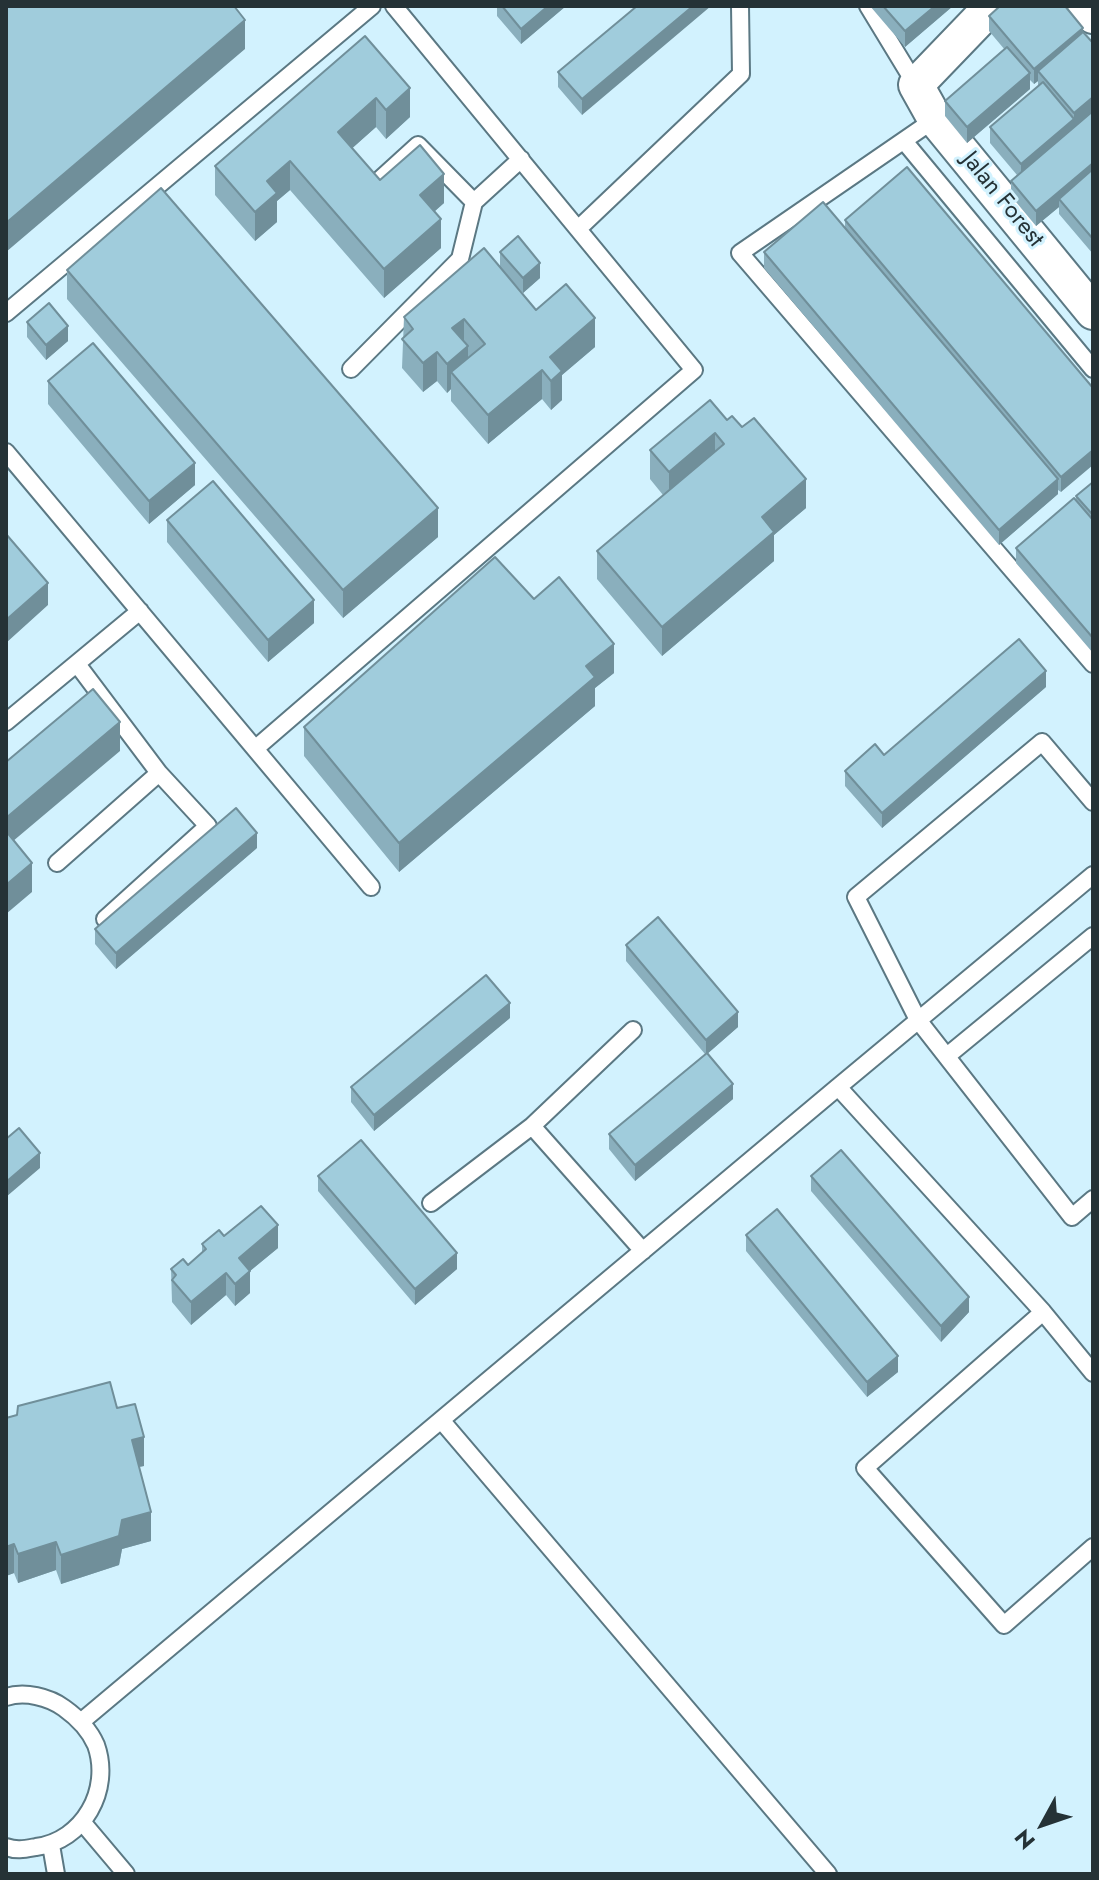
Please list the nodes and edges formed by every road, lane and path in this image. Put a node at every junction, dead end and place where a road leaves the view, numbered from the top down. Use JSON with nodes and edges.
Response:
{"nodes":[{"id":1,"x":372,"y":6,"type":"edge"},
{"id":2,"x":394,"y":6,"type":"edge"},
{"id":3,"x":740,"y":6,"type":"edge"},
{"id":4,"x":868,"y":6,"type":"edge"},
{"id":5,"x":992,"y":6,"type":"edge"},
{"id":6,"x":1085,"y":6,"type":"edge"},
{"id":7,"x":1093,"y":16,"type":"edge"},
{"id":8,"x":916,"y":85,"type":"junction"},
{"id":9,"x":935,"y":119,"type":"junction"},
{"id":10,"x":904,"y":141,"type":"junction"},
{"id":11,"x":521,"y":159,"type":"junction"},
{"id":12,"x":374,"y":185,"type":"edge"},
{"id":13,"x":474,"y":202,"type":"junction"},
{"id":14,"x":578,"y":229,"type":"junction"},
{"id":15,"x":8,"y":308,"type":"edge"},
{"id":16,"x":1093,"y":312,"type":"edge"},
{"id":17,"x":351,"y":369,"type":"dead end"},
{"id":18,"x":1093,"y":369,"type":"edge"},
{"id":19,"x":6,"y":452,"type":"edge"},
{"id":20,"x":140,"y":611,"type":"junction"},
{"id":21,"x":77,"y":664,"type":"junction"},
{"id":22,"x":1093,"y":664,"type":"edge"},
{"id":23,"x":6,"y":722,"type":"edge"},
{"id":24,"x":256,"y":748,"type":"junction"},
{"id":25,"x":159,"y":773,"type":"junction"},
{"id":26,"x":1093,"y":802,"type":"edge"},
{"id":27,"x":57,"y":863,"type":"dead end"},
{"id":28,"x":1093,"y":875,"type":"edge"},
{"id":29,"x":371,"y":887,"type":"dead end"},
{"id":30,"x":105,"y":919,"type":"edge"},
{"id":31,"x":1093,"y":936,"type":"edge"},
{"id":32,"x":918,"y":1020,"type":"junction"},
{"id":33,"x":633,"y":1030,"type":"dead end"},
{"id":34,"x":947,"y":1056,"type":"junction"},
{"id":35,"x":838,"y":1087,"type":"junction"},
{"id":36,"x":532,"y":1126,"type":"junction"},
{"id":37,"x":1093,"y":1199,"type":"edge"},
{"id":38,"x":431,"y":1203,"type":"dead end"},
{"id":39,"x":643,"y":1251,"type":"junction"},
{"id":40,"x":1043,"y":1312,"type":"junction"},
{"id":41,"x":1093,"y":1373,"type":"edge"},
{"id":42,"x":441,"y":1420,"type":"junction"},
{"id":43,"x":1093,"y":1547,"type":"edge"},
{"id":44,"x":6,"y":1697,"type":"edge"},
{"id":45,"x":82,"y":1721,"type":"junction"},
{"id":46,"x":83,"y":1823,"type":"junction"},
{"id":47,"x":51,"y":1845,"type":"junction"},
{"id":48,"x":6,"y":1847,"type":"edge"},
{"id":49,"x":56,"y":1874,"type":"edge"},
{"id":50,"x":126,"y":1874,"type":"edge"},
{"id":51,"x":828,"y":1874,"type":"edge"}],
"edges":[{"from":1,"to":15,"type":"lane"},
{"from":2,"to":11,"type":"lane"},
{"from":3,"to":14,"type":"lane"},
{"from":4,"to":8,"type":"lane"},
{"from":5,"to":8,"type":"street"},
{"from":6,"to":7,"type":"street"},
{"from":8,"to":9,"type":"street","name":"Jalan Forest"},
{"from":9,"to":10,"type":"lane"},
{"from":9,"to":16,"type":"street","name":"Jalan Forest"},
{"from":10,"to":18,"type":"lane"},
{"from":10,"to":22,"type":"lane"},
{"from":11,"to":13,"type":"lane"},
{"from":11,"to":14,"type":"lane"},
{"from":12,"to":13,"type":"lane"},
{"from":13,"to":17,"type":"lane"},
{"from":14,"to":24,"type":"lane"},
{"from":19,"to":20,"type":"lane"},
{"from":20,"to":21,"type":"lane"},
{"from":20,"to":24,"type":"lane"},
{"from":21,"to":23,"type":"lane"},
{"from":21,"to":25,"type":"lane"},
{"from":24,"to":29,"type":"lane"},
{"from":25,"to":27,"type":"lane"},
{"from":25,"to":30,"type":"lane"},
{"from":26,"to":32,"type":"lane"},
{"from":28,"to":32,"type":"lane"},
{"from":31,"to":34,"type":"lane"},
{"from":32,"to":34,"type":"lane"},
{"from":32,"to":35,"type":"lane"},
{"from":33,"to":36,"type":"lane"},
{"from":34,"to":37,"type":"lane"},
{"from":35,"to":39,"type":"lane"},
{"from":35,"to":40,"type":"lane"},
{"from":36,"to":38,"type":"lane"},
{"from":36,"to":39,"type":"lane"},
{"from":39,"to":42,"type":"lane"},
{"from":40,"to":41,"type":"lane"},
{"from":40,"to":43,"type":"lane"},
{"from":42,"to":45,"type":"lane"},
{"from":42,"to":51,"type":"lane"},
{"from":44,"to":45,"type":"lane"},
{"from":45,"to":46,"type":"lane"},
{"from":46,"to":47,"type":"lane"},
{"from":46,"to":50,"type":"lane"},
{"from":47,"to":48,"type":"lane"},
{"from":47,"to":49,"type":"lane"}]}
